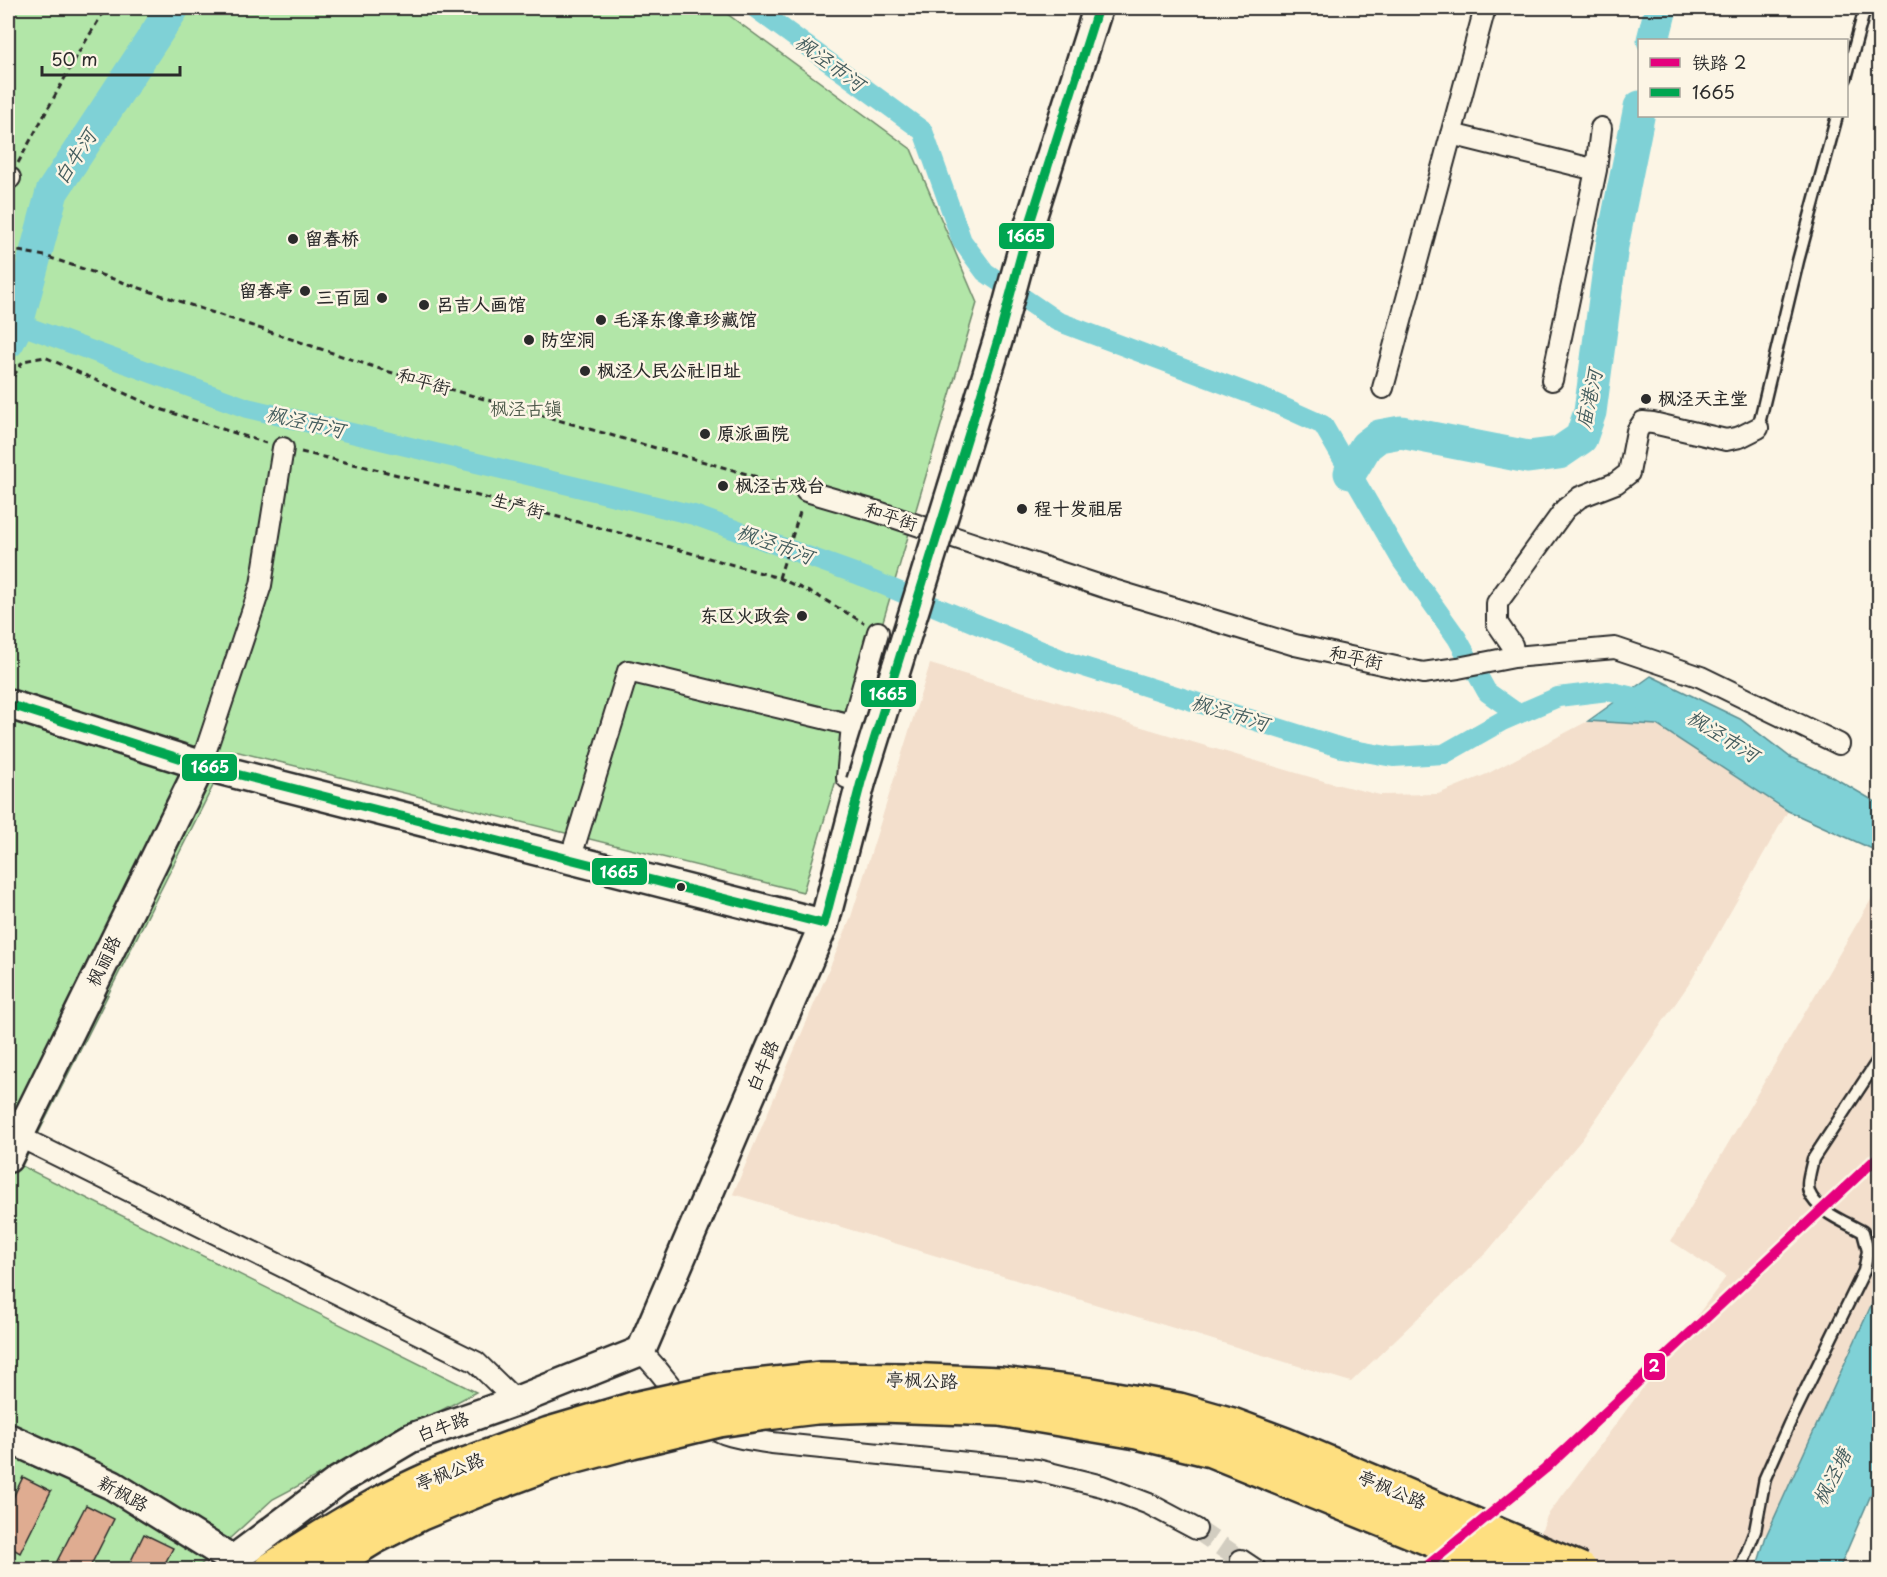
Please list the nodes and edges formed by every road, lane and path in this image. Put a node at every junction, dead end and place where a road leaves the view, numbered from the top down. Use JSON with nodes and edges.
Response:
{"nodes":[{"id":1,"x":106,"y":8,"type":"edge"},
{"id":2,"x":1098,"y":8,"type":"edge"},
{"id":3,"x":1485,"y":8,"type":"edge"},
{"id":4,"x":1865,"y":8,"type":"edge"},
{"id":5,"x":1848,"y":71,"type":"edge"},
{"id":6,"x":1837,"y":117,"type":"edge"},
{"id":7,"x":1600,"y":128,"type":"dead end"},
{"id":8,"x":1451,"y":134,"type":"junction"},
{"id":9,"x":1596,"y":170,"type":"junction"},
{"id":10,"x":9,"y":178,"type":"edge"},
{"id":11,"x":9,"y":249,"type":"edge"},
{"id":12,"x":1552,"y":380,"type":"dead end"},
{"id":13,"x":8,"y":385,"type":"edge"},
{"id":14,"x":1383,"y":388,"type":"dead end"},
{"id":15,"x":1758,"y":428,"type":"joint"},
{"id":16,"x":284,"y":448,"type":"junction"},
{"id":17,"x":806,"y":491,"type":"junction"},
{"id":18,"x":779,"y":578,"type":"junction"},
{"id":19,"x":878,"y":632,"type":"joint"},
{"id":20,"x":1505,"y":658,"type":"junction"},
{"id":21,"x":8,"y":704,"type":"edge"},
{"id":22,"x":852,"y":725,"type":"junction"},
{"id":23,"x":1839,"y":744,"type":"dead end"},
{"id":24,"x":201,"y":765,"type":"junction"},
{"id":25,"x":861,"y":782,"type":"junction"},
{"id":26,"x":570,"y":860,"type":"junction"},
{"id":27,"x":824,"y":924,"type":"junction"},
{"id":28,"x":1880,"y":1057,"type":"edge"},
{"id":29,"x":13,"y":1147,"type":"edge"},
{"id":30,"x":641,"y":1351,"type":"junction"},
{"id":31,"x":516,"y":1401,"type":"junction"},
{"id":32,"x":8,"y":1438,"type":"edge"},
{"id":33,"x":471,"y":1477,"type":"junction"},
{"id":34,"x":1196,"y":1529,"type":"tunnel mouth"},
{"id":35,"x":228,"y":1565,"type":"edge"},
{"id":36,"x":270,"y":1569,"type":"edge"},
{"id":37,"x":320,"y":1569,"type":"edge"},
{"id":38,"x":1507,"y":1569,"type":"edge"},
{"id":39,"x":1581,"y":1569,"type":"edge"},
{"id":40,"x":1740,"y":1569,"type":"edge"}],
"edges":[{"from":1,"to":10,"type":"path"},
{"from":2,"to":25,"type":"street","name":"白牛路","bridge":true},
{"from":3,"to":8,"type":"street"},
{"from":4,"to":5,"type":"lane"},
{"from":6,"to":15,"type":"lane"},
{"from":7,"to":9,"type":"street"},
{"from":8,"to":9,"type":"street"},
{"from":8,"to":14,"type":"street"},
{"from":9,"to":12,"type":"street"},
{"from":11,"to":17,"type":"path","name":"和平街"},
{"from":13,"to":16,"type":"path","name":"生产街"},
{"from":15,"to":20,"type":"street"},
{"from":16,"to":18,"type":"path","name":"生产街"},
{"from":16,"to":24,"type":"street"},
{"from":17,"to":18,"type":"path"},
{"from":17,"to":20,"type":"street","name":"和平街"},
{"from":18,"to":19,"type":"path","name":"生产街"},
{"from":19,"to":22,"type":"street"},
{"from":20,"to":23,"type":"street","name":"和平街"},
{"from":21,"to":24,"type":"street"},
{"from":22,"to":25,"type":"street"},
{"from":22,"to":26,"type":"street"},
{"from":24,"to":26,"type":"street"},
{"from":24,"to":29,"type":"street","name":"枫丽路"},
{"from":25,"to":27,"type":"street","name":"白牛路"},
{"from":26,"to":27,"type":"street"},
{"from":27,"to":30,"type":"street","name":"白牛路"},
{"from":28,"to":40,"type":"lane"},
{"from":29,"to":31,"type":"street"},
{"from":30,"to":31,"type":"street","name":"白牛路"},
{"from":30,"to":34,"type":"street"},
{"from":31,"to":35,"type":"street","name":"白牛路"},
{"from":32,"to":35,"type":"street","name":"新枫路"},
{"from":33,"to":36,"type":"highway","name":"亭枫公路"},
{"from":33,"to":37,"type":"highway","name":"亭枫公路"},
{"from":33,"to":38,"type":"highway","name":"亭枫公路","bridge":true},
{"from":33,"to":39,"type":"highway","name":"亭枫公路","bridge":true}]}
